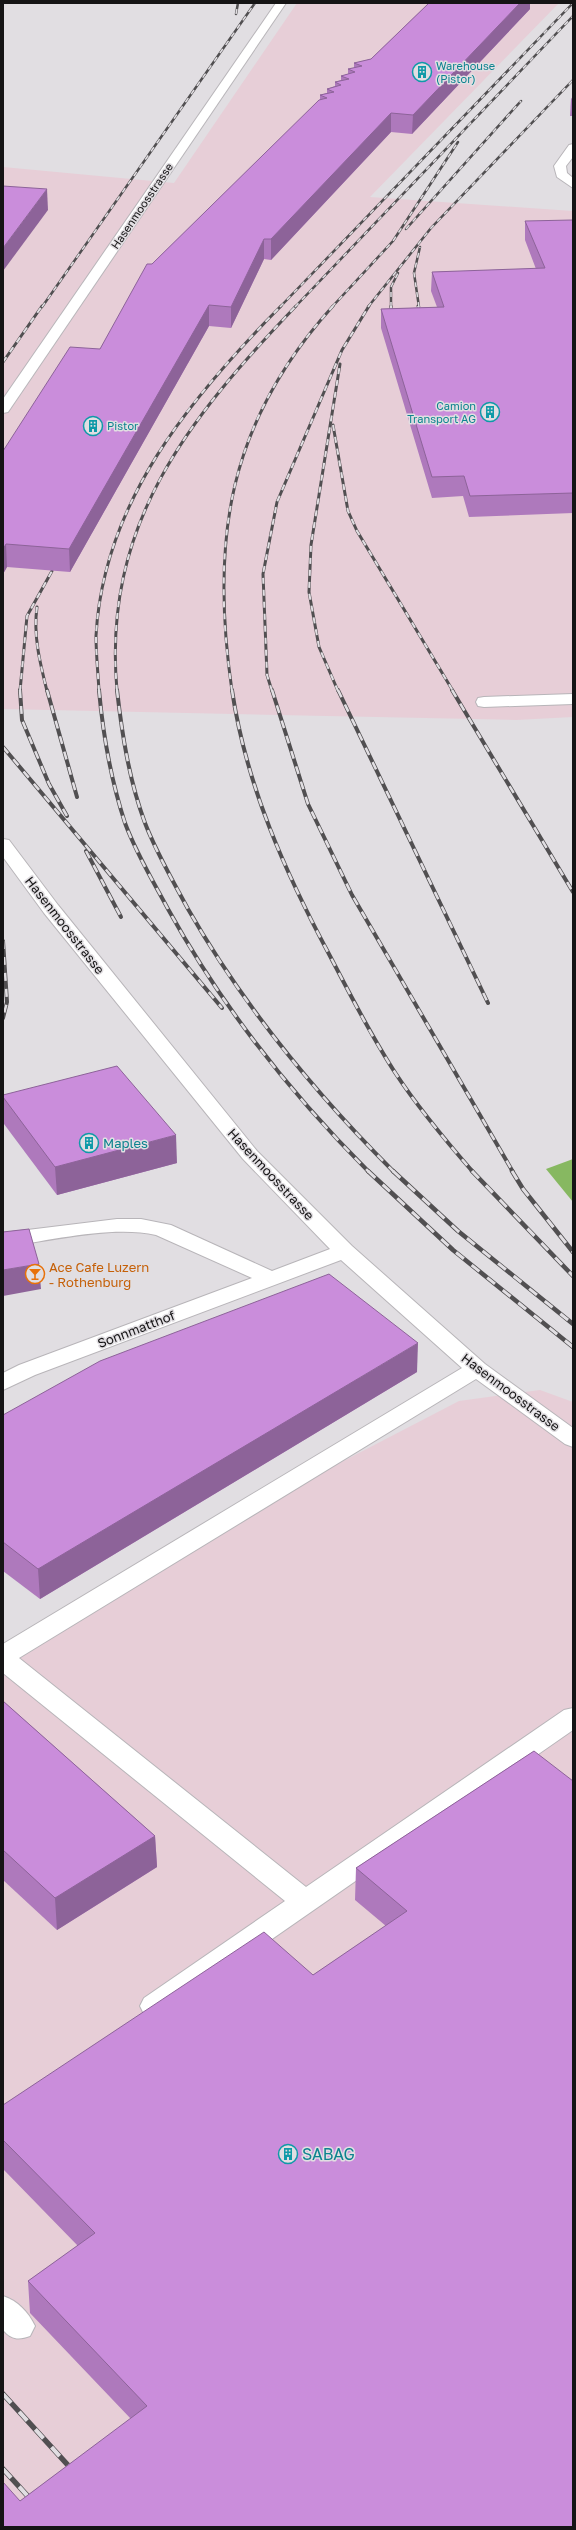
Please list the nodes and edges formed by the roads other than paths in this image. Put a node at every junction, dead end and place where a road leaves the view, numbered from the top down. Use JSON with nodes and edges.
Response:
{"nodes":[{"id":1,"x":281,"y":3,"type":"edge"},
{"id":2,"x":573,"y":148,"type":"edge"},
{"id":3,"x":573,"y":184,"type":"edge"},
{"id":4,"x":9,"y":390,"type":"edge"},
{"id":5,"x":3,"y":409,"type":"edge"},
{"id":6,"x":573,"y":699,"type":"edge"},
{"id":7,"x":484,"y":702,"type":"dead end"},
{"id":8,"x":3,"y":844,"type":"edge"},
{"id":9,"x":3,"y":1240,"type":"edge"},
{"id":10,"x":344,"y":1251,"type":"junction"},
{"id":11,"x":270,"y":1278,"type":"junction"},
{"id":12,"x":477,"y":1369,"type":"junction"},
{"id":13,"x":3,"y":1383,"type":"edge"},
{"id":14,"x":573,"y":1439,"type":"edge"},
{"id":15,"x":3,"y":1658,"type":"edge"},
{"id":16,"x":573,"y":1718,"type":"edge"},
{"id":17,"x":305,"y":1902,"type":"junction"},
{"id":18,"x":134,"y":2020,"type":"edge"}],
"edges":[{"from":1,"to":4,"type":"street","name":"Hasenmoosstrasse"},
{"from":2,"to":3,"type":"street"},
{"from":4,"to":5,"type":"street","name":"Hasenmoosstrasse"},
{"from":6,"to":7,"type":"street"},
{"from":8,"to":10,"type":"street","name":"Hasenmoosstrasse"},
{"from":9,"to":11,"type":"street"},
{"from":10,"to":11,"type":"street","name":"Sonnmatthof"},
{"from":10,"to":12,"type":"street","name":"Hasenmoosstrasse"},
{"from":11,"to":13,"type":"street","name":"Sonnmatthof"},
{"from":12,"to":14,"type":"street","name":"Hasenmoosstrasse"},
{"from":12,"to":15,"type":"street"},
{"from":15,"to":17,"type":"street"},
{"from":16,"to":17,"type":"street"},
{"from":17,"to":18,"type":"street"}]}
